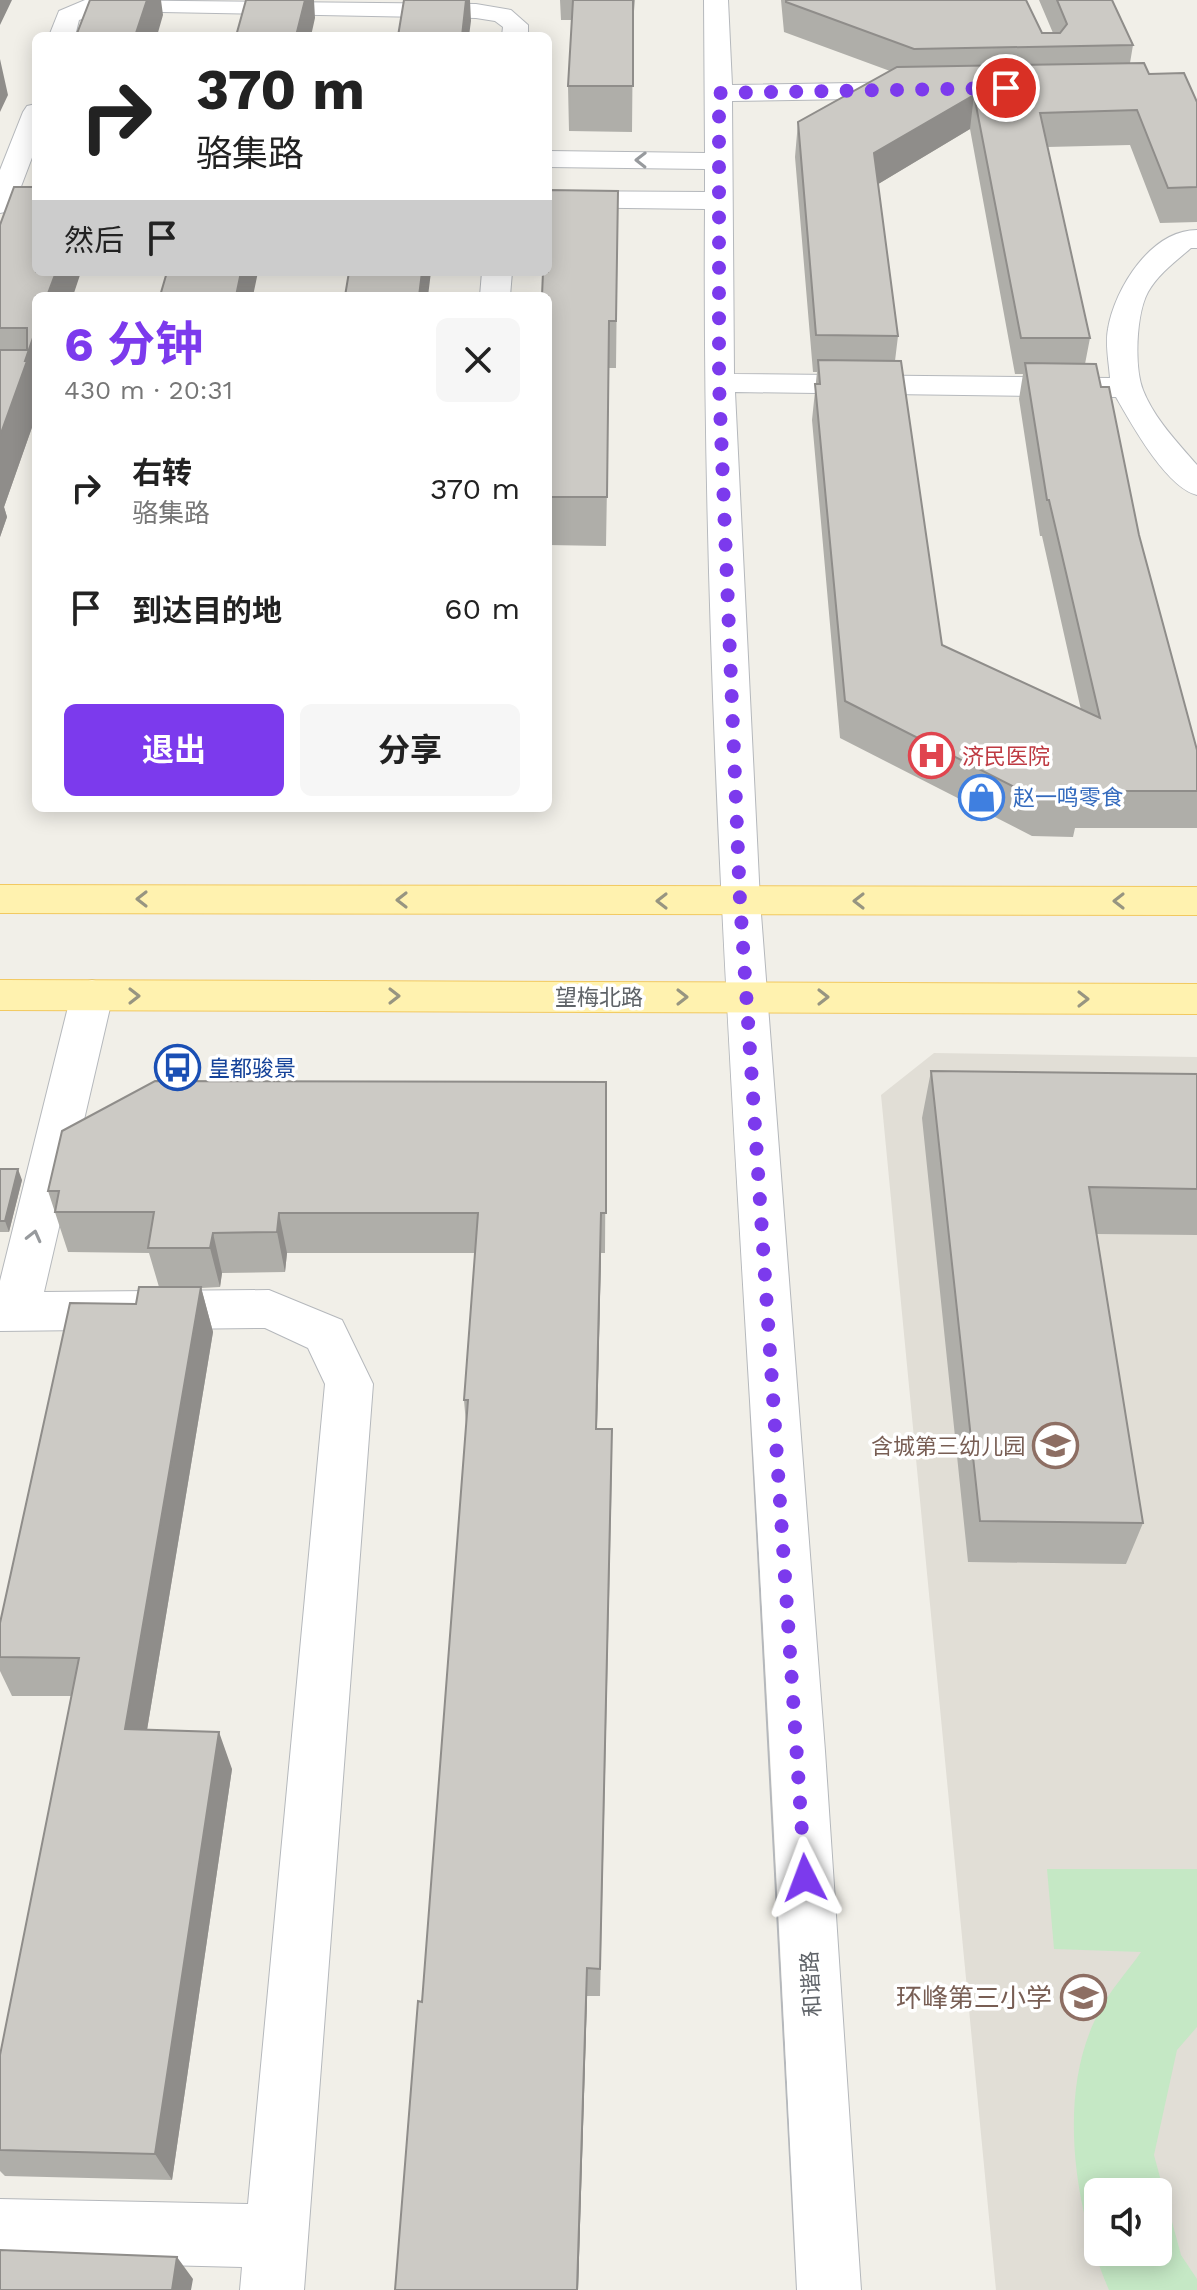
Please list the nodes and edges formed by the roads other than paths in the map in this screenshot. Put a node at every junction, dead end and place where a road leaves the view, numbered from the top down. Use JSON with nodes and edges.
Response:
{"nodes":[{"id":1,"x":716,"y":0,"type":"edge"},
{"id":2,"x":63,"y":32,"type":"edge"},
{"id":3,"x":515,"y":32,"type":"edge"},
{"id":4,"x":942,"y":90,"type":"edge"},
{"id":5,"x":719,"y":93,"type":"junction"},
{"id":6,"x":32,"y":118,"type":"edge"},
{"id":7,"x":12,"y":151,"type":"edge"},
{"id":8,"x":552,"y":159,"type":"edge"},
{"id":9,"x":719,"y":161,"type":"junction"},
{"id":10,"x":1,"y":199,"type":"edge"},
{"id":11,"x":552,"y":199,"type":"edge"},
{"id":12,"x":719,"y":201,"type":"junction"},
{"id":13,"x":1197,"y":239,"type":"edge"},
{"id":14,"x":719,"y":383,"type":"junction"},
{"id":15,"x":1126,"y":388,"type":"junction"},
{"id":16,"x":1197,"y":485,"type":"edge"},
{"id":17,"x":0,"y":899,"type":"edge"},
{"id":18,"x":740,"y":901,"type":"junction"},
{"id":19,"x":1197,"y":901,"type":"edge"},
{"id":20,"x":0,"y":995,"type":"edge"},
{"id":21,"x":92,"y":995,"type":"junction"},
{"id":22,"x":745,"y":997,"type":"junction"},
{"id":23,"x":1197,"y":999,"type":"edge"},
{"id":24,"x":8,"y":1312,"type":"edge"},
{"id":25,"x":0,"y":2230,"type":"edge"},
{"id":26,"x":275,"y":2263,"type":"edge"},
{"id":27,"x":829,"y":2290,"type":"edge"}],
"edges":[{"from":1,"to":5,"type":"street","name":"和谐路"},
{"from":2,"to":3,"type":"street"},
{"from":4,"to":5,"type":"street"},
{"from":5,"to":9,"type":"street","name":"和谐路"},
{"from":6,"to":7,"type":"street"},
{"from":7,"to":10,"type":"street"},
{"from":9,"to":8,"type":"street","one_way":true},
{"from":9,"to":12,"type":"street","name":"和谐路"},
{"from":11,"to":12,"type":"street"},
{"from":12,"to":14,"type":"street","name":"和谐路"},
{"from":13,"to":15,"type":"street"},
{"from":14,"to":15,"type":"street"},
{"from":14,"to":18,"type":"street","name":"和谐路"},
{"from":15,"to":16,"type":"street"},
{"from":18,"to":17,"type":"main road","one_way":true},
{"from":19,"to":18,"type":"main road","one_way":true},
{"from":18,"to":22,"type":"street","name":"和谐路"},
{"from":20,"to":21,"type":"main road","name":"望梅北路"},
{"from":21,"to":22,"type":"main road","name":"望梅北路","one_way":true},
{"from":24,"to":21,"type":"street","one_way":true},
{"from":22,"to":23,"type":"main road","name":"望梅北路","one_way":true},
{"from":22,"to":27,"type":"street","name":"和谐路"},
{"from":24,"to":26,"type":"street"},
{"from":25,"to":26,"type":"street"}]}
